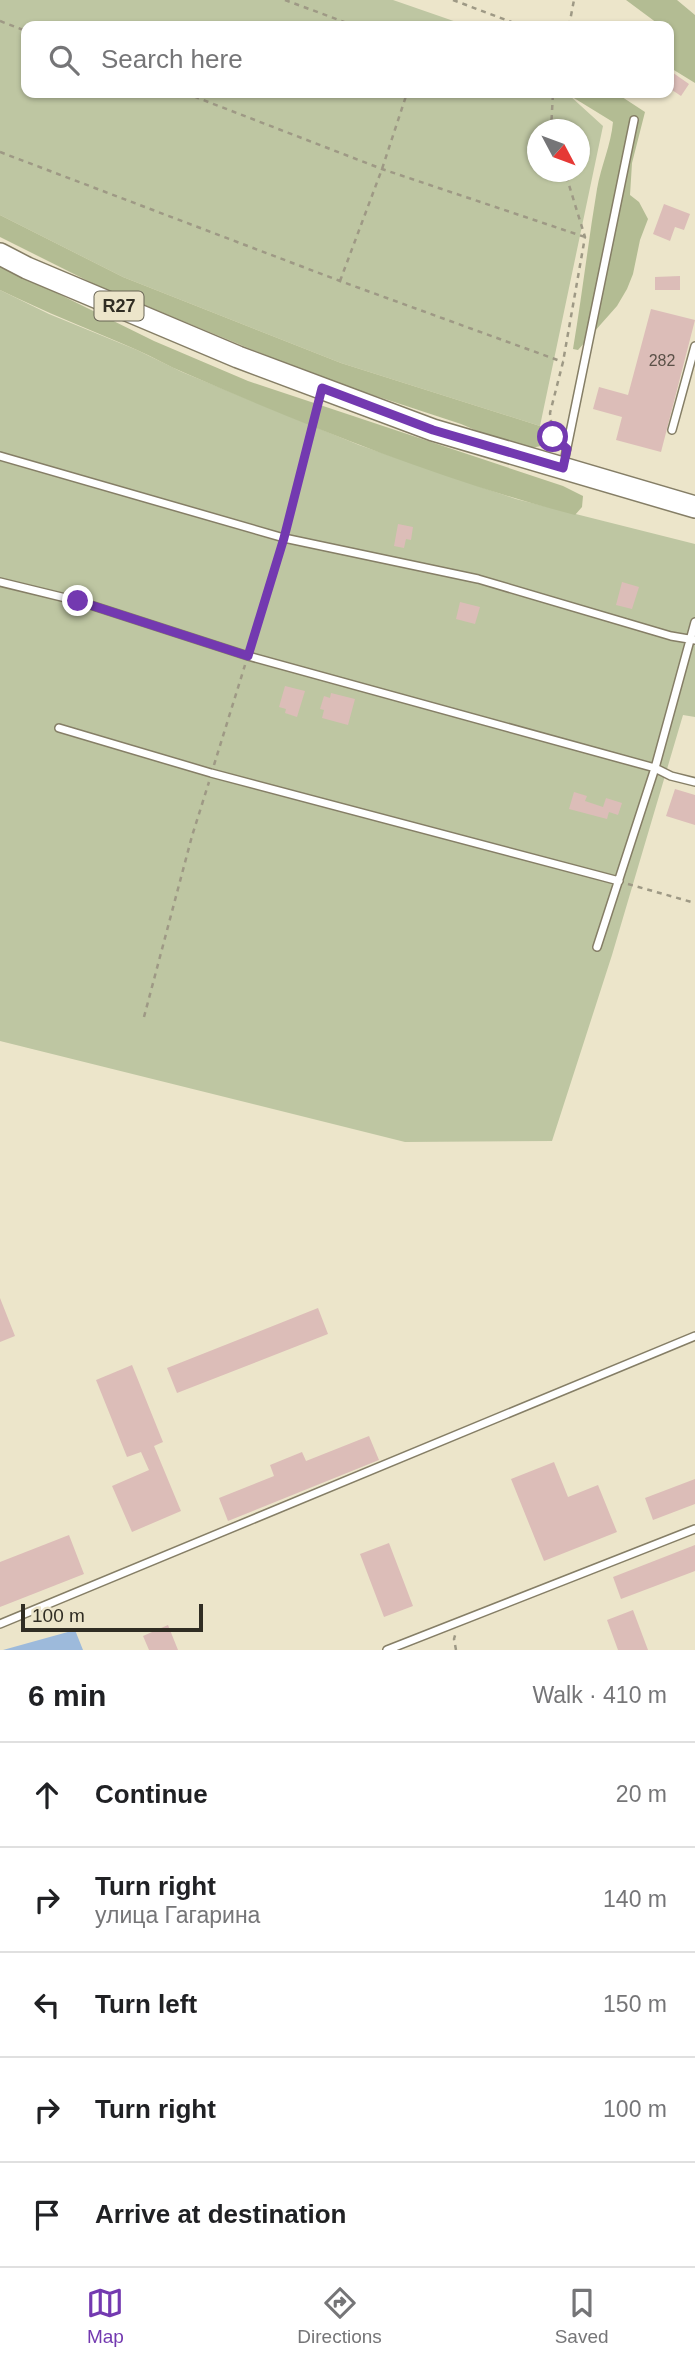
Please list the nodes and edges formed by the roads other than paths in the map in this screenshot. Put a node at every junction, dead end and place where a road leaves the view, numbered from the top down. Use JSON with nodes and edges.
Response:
{"nodes":[{"id":1,"x":634,"y":120,"type":"dead end"},
{"id":2,"x":0,"y":254,"type":"edge"},
{"id":3,"x":695,"y":346,"type":"edge"},
{"id":4,"x":672,"y":430,"type":"dead end"},
{"id":5,"x":0,"y":456,"type":"edge"},
{"id":6,"x":565,"y":458,"type":"junction"},
{"id":7,"x":695,"y":507,"type":"edge"},
{"id":8,"x":0,"y":582,"type":"edge"},
{"id":9,"x":695,"y":622,"type":"edge"},
{"id":10,"x":692,"y":639,"type":"edge"},
{"id":11,"x":60,"y":728,"type":"dead end"},
{"id":12,"x":655,"y":768,"type":"junction"},
{"id":13,"x":695,"y":782,"type":"edge"},
{"id":14,"x":619,"y":881,"type":"junction"},
{"id":15,"x":597,"y":947,"type":"dead end"},
{"id":16,"x":695,"y":1336,"type":"edge"},
{"id":17,"x":695,"y":1529,"type":"edge"},
{"id":18,"x":0,"y":1624,"type":"edge"},
{"id":19,"x":387,"y":1650,"type":"edge"}],
"edges":[{"from":1,"to":6,"type":"lane"},
{"from":2,"to":6,"type":"main road","number":"R27"},
{"from":3,"to":4,"type":"lane"},
{"from":5,"to":10,"type":"lane"},
{"from":6,"to":7,"type":"main road","number":"R27"},
{"from":8,"to":12,"type":"lane"},
{"from":9,"to":10,"type":"lane"},
{"from":10,"to":12,"type":"lane"},
{"from":11,"to":14,"type":"lane"},
{"from":12,"to":13,"type":"lane"},
{"from":12,"to":14,"type":"lane"},
{"from":14,"to":15,"type":"lane"},
{"from":16,"to":18,"type":"lane"},
{"from":17,"to":19,"type":"lane"}]}
